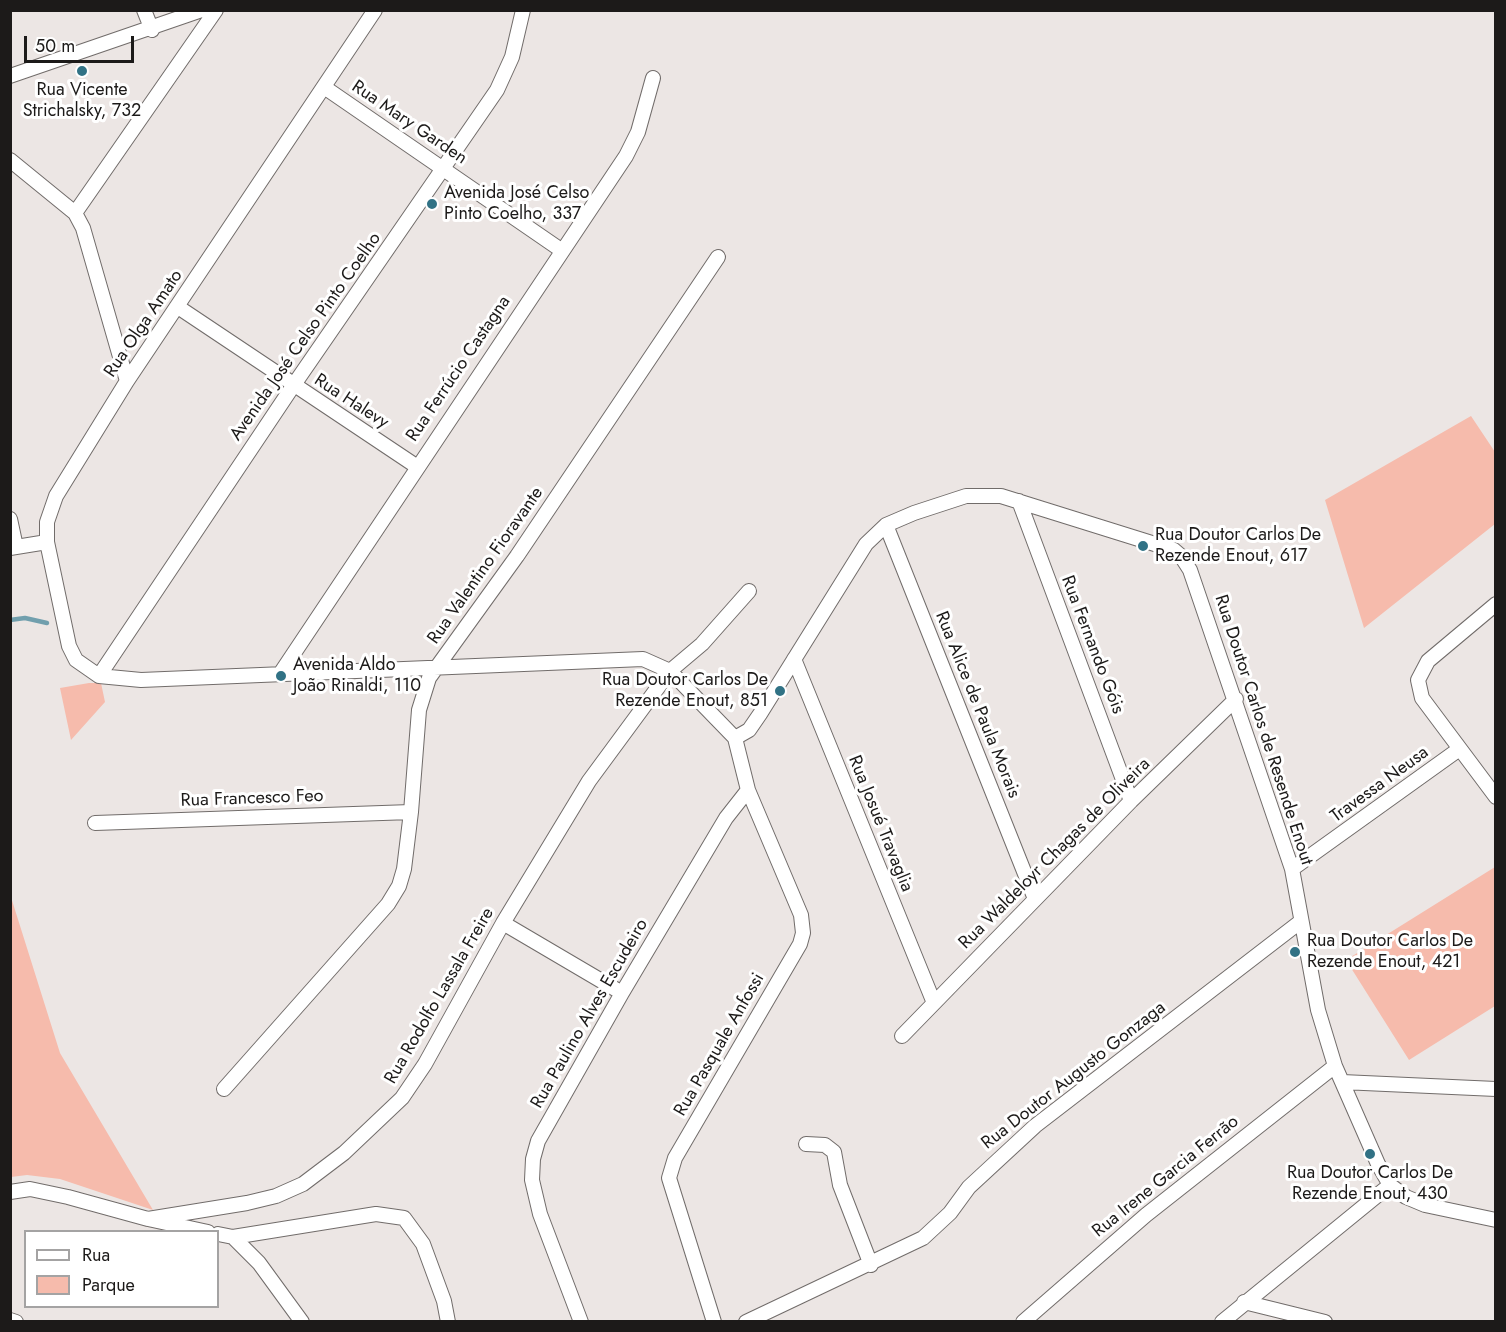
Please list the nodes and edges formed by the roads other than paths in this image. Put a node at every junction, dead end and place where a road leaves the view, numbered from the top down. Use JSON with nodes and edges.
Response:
{"nodes":[{"id":1,"x":144,"y":10,"type":"edge"},
{"id":2,"x":202,"y":10,"type":"edge"},
{"id":3,"x":216,"y":10,"type":"edge"},
{"id":4,"x":375,"y":10,"type":"edge"},
{"id":5,"x":523,"y":10,"type":"edge"},
{"id":6,"x":152,"y":30,"type":"junction"},
{"id":7,"x":10,"y":76,"type":"edge"},
{"id":8,"x":653,"y":78,"type":"dead end"},
{"id":9,"x":324,"y":87,"type":"junction"},
{"id":10,"x":10,"y":160,"type":"edge"},
{"id":11,"x":445,"y":168,"type":"junction"},
{"id":12,"x":75,"y":213,"type":"junction"},
{"id":13,"x":561,"y":250,"type":"junction"},
{"id":14,"x":718,"y":256,"type":"dead end"},
{"id":15,"x":178,"y":307,"type":"junction"},
{"id":16,"x":127,"y":381,"type":"junction"},
{"id":17,"x":293,"y":386,"type":"junction"},
{"id":18,"x":416,"y":466,"type":"junction"},
{"id":19,"x":1018,"y":501,"type":"junction"},
{"id":20,"x":10,"y":519,"type":"edge"},
{"id":21,"x":886,"y":525,"type":"junction"},
{"id":22,"x":47,"y":542,"type":"junction"},
{"id":23,"x":13,"y":548,"type":"edge"},
{"id":24,"x":749,"y":591,"type":"dead end"},
{"id":25,"x":1496,"y":604,"type":"edge"},
{"id":26,"x":794,"y":659,"type":"junction"},
{"id":27,"x":438,"y":666,"type":"junction"},
{"id":28,"x":670,"y":671,"type":"junction"},
{"id":29,"x":280,"y":674,"type":"junction"},
{"id":30,"x":99,"y":676,"type":"junction"},
{"id":31,"x":1236,"y":699,"type":"junction"},
{"id":32,"x":735,"y":738,"type":"junction"},
{"id":33,"x":1458,"y":750,"type":"junction"},
{"id":34,"x":1493,"y":787,"type":"edge"},
{"id":35,"x":748,"y":790,"type":"junction"},
{"id":36,"x":1131,"y":801,"type":"junction"},
{"id":37,"x":411,"y":812,"type":"junction"},
{"id":38,"x":94,"y":823,"type":"dead end"},
{"id":39,"x":1292,"y":869,"type":"junction"},
{"id":40,"x":1035,"y":899,"type":"junction"},
{"id":41,"x":1300,"y":922,"type":"junction"},
{"id":42,"x":503,"y":923,"type":"junction"},
{"id":43,"x":622,"y":993,"type":"junction"},
{"id":44,"x":934,"y":1003,"type":"junction"},
{"id":45,"x":902,"y":1036,"type":"dead end"},
{"id":46,"x":1335,"y":1066,"type":"junction"},
{"id":47,"x":1342,"y":1082,"type":"junction"},
{"id":48,"x":224,"y":1089,"type":"dead end"},
{"id":49,"x":1496,"y":1089,"type":"edge"},
{"id":50,"x":806,"y":1144,"type":"dead end"},
{"id":51,"x":1390,"y":1185,"type":"junction"},
{"id":52,"x":10,"y":1192,"type":"edge"},
{"id":53,"x":148,"y":1219,"type":"junction"},
{"id":54,"x":1496,"y":1220,"type":"edge"},
{"id":55,"x":199,"y":1230,"type":"edge"},
{"id":56,"x":219,"y":1233,"type":"edge"},
{"id":57,"x":233,"y":1237,"type":"junction"},
{"id":58,"x":871,"y":1264,"type":"junction"},
{"id":59,"x":1244,"y":1302,"type":"junction"},
{"id":60,"x":10,"y":1320,"type":"edge"},
{"id":61,"x":16,"y":1322,"type":"edge"},
{"id":62,"x":302,"y":1322,"type":"edge"},
{"id":63,"x":448,"y":1322,"type":"edge"},
{"id":64,"x":581,"y":1322,"type":"edge"},
{"id":65,"x":714,"y":1322,"type":"edge"},
{"id":66,"x":746,"y":1322,"type":"edge"},
{"id":67,"x":1023,"y":1322,"type":"edge"},
{"id":68,"x":1222,"y":1322,"type":"edge"},
{"id":69,"x":1326,"y":1322,"type":"edge"}],
"edges":[{"from":1,"to":6,"type":"street"},
{"from":2,"to":6,"type":"street"},
{"from":3,"to":12,"type":"street"},
{"from":4,"to":9,"type":"street","name":"Rua Olga Amato"},
{"from":5,"to":11,"type":"street","name":"Avenida José Celso Pinto Coelho"},
{"from":6,"to":7,"type":"street"},
{"from":8,"to":13,"type":"street","name":"Rua Ferrúcio Castagna"},
{"from":9,"to":11,"type":"street","name":"Rua Mary Garden"},
{"from":9,"to":15,"type":"street","name":"Rua Olga Amato"},
{"from":10,"to":12,"type":"street"},
{"from":11,"to":13,"type":"street","name":"Rua Mary Garden"},
{"from":11,"to":17,"type":"street","name":"Avenida José Celso Pinto Coelho"},
{"from":12,"to":16,"type":"street"},
{"from":13,"to":18,"type":"street","name":"Rua Ferrúcio Castagna"},
{"from":14,"to":27,"type":"street","name":"Rua Valentino Fioravante"},
{"from":15,"to":16,"type":"street","name":"Rua Olga Amato"},
{"from":15,"to":17,"type":"street","name":"Rua Halevy"},
{"from":16,"to":22,"type":"street","name":"Rua Olga Amato"},
{"from":17,"to":18,"type":"street","name":"Rua Halevy"},
{"from":17,"to":30,"type":"street","name":"Avenida José Celso Pinto Coelho"},
{"from":18,"to":29,"type":"street","name":"Rua Ferrúcio Castagna"},
{"from":19,"to":21,"type":"street","name":"Rua Doutor Carlos de Resende Enout"},
{"from":19,"to":31,"type":"street","name":"Rua Doutor Carlos de Resende Enout"},
{"from":19,"to":36,"type":"street","name":"Rua Fernando Góis"},
{"from":20,"to":23,"type":"street"},
{"from":21,"to":26,"type":"street","name":"Rua Doutor Carlos de Resende Enout"},
{"from":21,"to":40,"type":"street","name":"Rua Alice de Paula Morais"},
{"from":22,"to":23,"type":"street"},
{"from":22,"to":30,"type":"street","name":"Rua Olga Amato"},
{"from":24,"to":28,"type":"street","name":"Rua Rodolfo Lassala Freire"},
{"from":25,"to":33,"type":"street"},
{"from":26,"to":32,"type":"street","name":"Rua Doutor Carlos de Resende Enout"},
{"from":26,"to":44,"type":"street","name":"Rua Josué Travaglia"},
{"from":27,"to":28,"type":"street"},
{"from":27,"to":29,"type":"street"},
{"from":27,"to":37,"type":"street","name":"Rua Valentino Fioravante"},
{"from":28,"to":32,"type":"street"},
{"from":28,"to":42,"type":"street","name":"Rua Rodolfo Lassala Freire"},
{"from":29,"to":30,"type":"street"},
{"from":31,"to":36,"type":"street","name":"Rua Waldeloyr Chagas de Oliveira"},
{"from":31,"to":39,"type":"street","name":"Rua Doutor Carlos de Resende Enout"},
{"from":32,"to":35,"type":"street"},
{"from":33,"to":34,"type":"street"},
{"from":33,"to":39,"type":"street","name":"Travessa Neusa"},
{"from":35,"to":43,"type":"street","name":"Rua Paulino Alves Escudeiro"},
{"from":35,"to":65,"type":"street","name":"Rua Pasquale Anfossi"},
{"from":36,"to":40,"type":"street","name":"Rua Waldeloyr Chagas de Oliveira"},
{"from":37,"to":38,"type":"street","name":"Rua Francesco Feo"},
{"from":37,"to":48,"type":"street","name":"Rua Valentino Fioravante"},
{"from":39,"to":41,"type":"street","name":"Rua Doutor Carlos de Resende Enout"},
{"from":40,"to":44,"type":"street","name":"Rua Waldeloyr Chagas de Oliveira"},
{"from":41,"to":46,"type":"street","name":"Rua Doutor Carlos de Resende Enout"},
{"from":41,"to":58,"type":"street","name":"Rua Doutor Augusto Gonzaga"},
{"from":42,"to":43,"type":"street"},
{"from":42,"to":53,"type":"street","name":"Rua Rodolfo Lassala Freire"},
{"from":43,"to":64,"type":"street","name":"Rua Paulino Alves Escudeiro"},
{"from":44,"to":45,"type":"street","name":"Rua Waldeloyr Chagas de Oliveira"},
{"from":46,"to":47,"type":"street","name":"Rua Doutor Carlos de Resende Enout"},
{"from":46,"to":67,"type":"street","name":"Rua Irene Garcia Ferrão"},
{"from":47,"to":49,"type":"street"},
{"from":47,"to":51,"type":"street","name":"Rua Doutor Carlos de Resende Enout"},
{"from":50,"to":58,"type":"street"},
{"from":51,"to":54,"type":"street"},
{"from":51,"to":59,"type":"street"},
{"from":52,"to":53,"type":"street"},
{"from":53,"to":55,"type":"street"},
{"from":56,"to":57,"type":"street"},
{"from":57,"to":62,"type":"street"},
{"from":57,"to":63,"type":"street"},
{"from":58,"to":66,"type":"street","name":"Rua Doutor Augusto Gonzaga"},
{"from":59,"to":68,"type":"street"},
{"from":59,"to":69,"type":"street"},
{"from":60,"to":61,"type":"street"}]}
